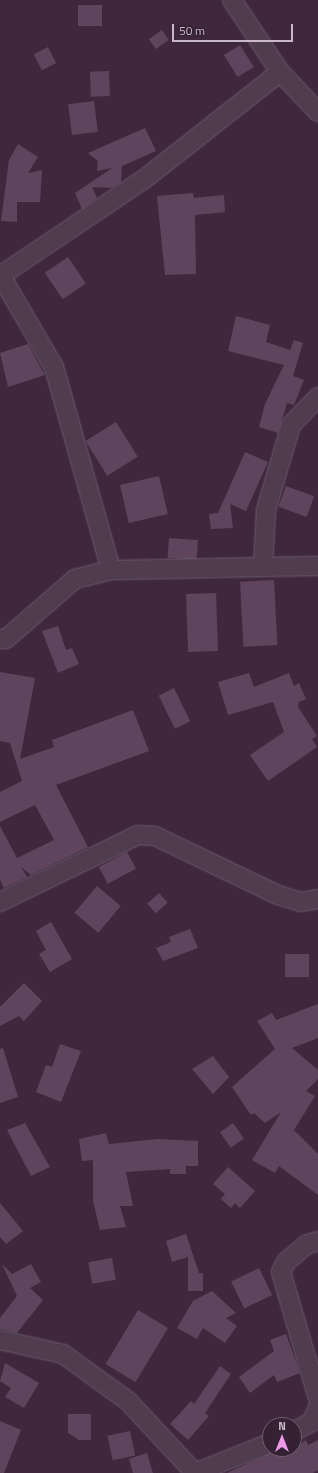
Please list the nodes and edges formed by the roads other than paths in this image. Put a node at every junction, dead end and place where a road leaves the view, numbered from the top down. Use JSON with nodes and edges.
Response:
{"nodes":[{"id":1,"x":232,"y":0,"type":"edge"},
{"id":2,"x":280,"y":72,"type":"junction"},
{"id":3,"x":318,"y":112,"type":"edge"},
{"id":4,"x":1,"y":276,"type":"edge"},
{"id":5,"x":318,"y":398,"type":"edge"},
{"id":6,"x":263,"y":566,"type":"junction"},
{"id":7,"x":318,"y":566,"type":"edge"},
{"id":8,"x":111,"y":570,"type":"junction"},
{"id":9,"x":0,"y":639,"type":"edge"},
{"id":10,"x":318,"y":899,"type":"edge"},
{"id":11,"x":0,"y":902,"type":"edge"},
{"id":12,"x":318,"y":1241,"type":"edge"},
{"id":13,"x":0,"y":1340,"type":"edge"},
{"id":14,"x":318,"y":1398,"type":"edge"},
{"id":15,"x":318,"y":1407,"type":"edge"},
{"id":16,"x":302,"y":1427,"type":"edge"},
{"id":17,"x":262,"y":1446,"type":"edge"},
{"id":18,"x":195,"y":1473,"type":"edge"}],
"edges":[{"from":1,"to":2,"type":"street"},
{"from":2,"to":3,"type":"street"},
{"from":2,"to":4,"type":"street"},
{"from":4,"to":8,"type":"street"},
{"from":5,"to":6,"type":"street"},
{"from":6,"to":7,"type":"street"},
{"from":6,"to":8,"type":"street"},
{"from":8,"to":9,"type":"street"},
{"from":10,"to":11,"type":"street"},
{"from":12,"to":14,"type":"street"},
{"from":13,"to":18,"type":"street"},
{"from":15,"to":16,"type":"street"},
{"from":17,"to":18,"type":"street"}]}
